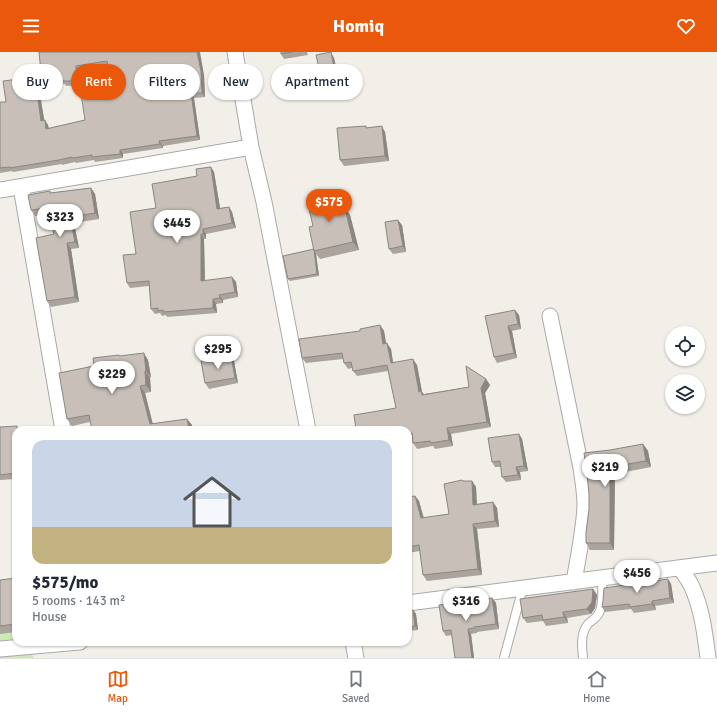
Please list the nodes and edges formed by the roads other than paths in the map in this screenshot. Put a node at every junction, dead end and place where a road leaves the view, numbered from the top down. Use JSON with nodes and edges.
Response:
{"nodes":[{"id":1,"x":235,"y":52,"type":"edge"},
{"id":2,"x":251,"y":147,"type":"junction"},
{"id":3,"x":21,"y":187,"type":"junction"},
{"id":4,"x":0,"y":190,"type":"edge"},
{"id":5,"x":550,"y":316,"type":"dead end"},
{"id":6,"x":61,"y":426,"type":"edge"},
{"id":7,"x":307,"y":426,"type":"edge"},
{"id":8,"x":717,"y":563,"type":"edge"},
{"id":9,"x":680,"y":568,"type":"junction"},
{"id":10,"x":602,"y":578,"type":"junction"},
{"id":11,"x":574,"y":582,"type":"junction"},
{"id":12,"x":523,"y":587,"type":"junction"},
{"id":13,"x":412,"y":602,"type":"edge"},
{"id":14,"x":34,"y":646,"type":"edge"},
{"id":15,"x":354,"y":646,"type":"edge"},
{"id":16,"x":0,"y":649,"type":"edge"},
{"id":17,"x":356,"y":658,"type":"edge"},
{"id":18,"x":504,"y":658,"type":"edge"},
{"id":19,"x":583,"y":658,"type":"edge"},
{"id":20,"x":708,"y":658,"type":"edge"}],
"edges":[{"from":1,"to":2,"type":"street"},
{"from":2,"to":3,"type":"street"},
{"from":2,"to":7,"type":"street"},
{"from":3,"to":4,"type":"street"},
{"from":3,"to":6,"type":"street"},
{"from":5,"to":11,"type":"street"},
{"from":8,"to":9,"type":"street"},
{"from":9,"to":10,"type":"street"},
{"from":9,"to":20,"type":"street"},
{"from":10,"to":11,"type":"street"},
{"from":10,"to":19,"type":"lane"},
{"from":11,"to":12,"type":"street"},
{"from":12,"to":13,"type":"street"},
{"from":12,"to":18,"type":"lane"},
{"from":14,"to":16,"type":"street"},
{"from":15,"to":17,"type":"street"}]}
